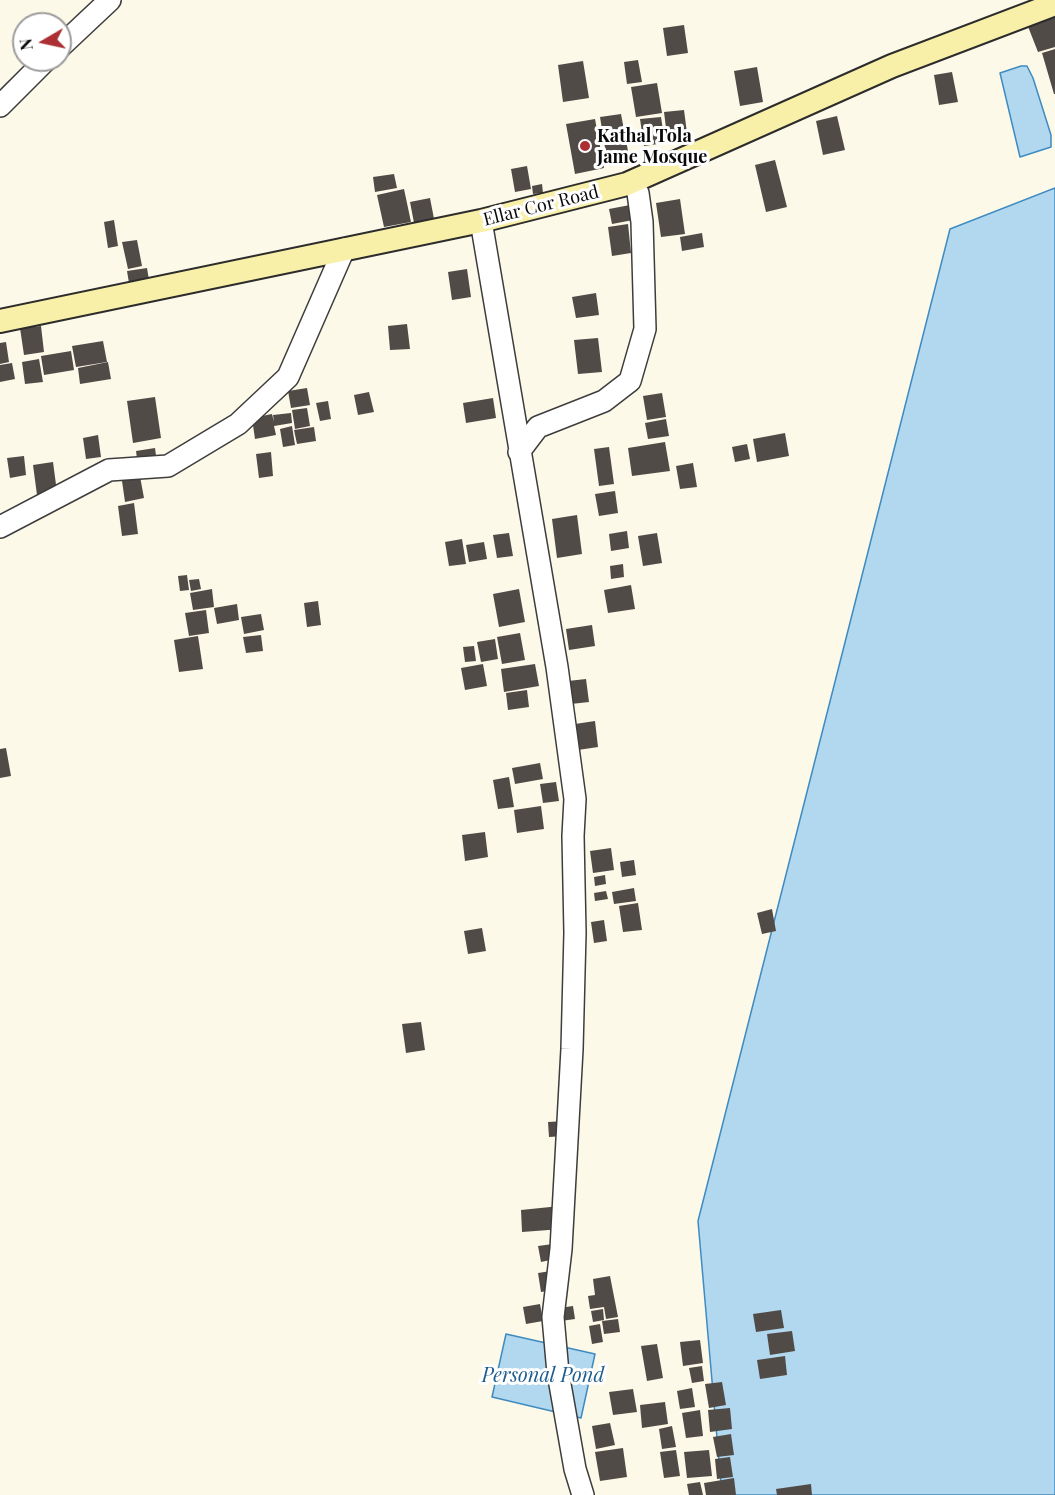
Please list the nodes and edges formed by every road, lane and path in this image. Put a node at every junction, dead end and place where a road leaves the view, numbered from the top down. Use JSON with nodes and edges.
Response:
{"nodes":[{"id":1,"x":110,"y":0,"type":"edge"},
{"id":2,"x":1055,"y":4,"type":"edge"},
{"id":3,"x":72,"y":36,"type":"edge"},
{"id":4,"x":34,"y":72,"type":"edge"},
{"id":5,"x":0,"y":106,"type":"edge"},
{"id":6,"x":638,"y":193,"type":"dead end"},
{"id":7,"x":481,"y":221,"type":"junction"},
{"id":8,"x":344,"y":249,"type":"junction"},
{"id":9,"x":0,"y":321,"type":"edge"},
{"id":10,"x":519,"y":452,"type":"junction"},
{"id":11,"x":0,"y":527,"type":"edge"},
{"id":12,"x":584,"y":1495,"type":"edge"}],
"edges":[{"from":1,"to":3,"type":"street"},
{"from":2,"to":7,"type":"main road","name":"Ellar Cor Road"},
{"from":4,"to":5,"type":"street"},
{"from":6,"to":10,"type":"street"},
{"from":7,"to":8,"type":"main road","name":"Ellar Cor Road"},
{"from":7,"to":10,"type":"street"},
{"from":8,"to":9,"type":"main road","name":"Ellar Cor Road"},
{"from":8,"to":11,"type":"street"},
{"from":10,"to":12,"type":"street"}]}
